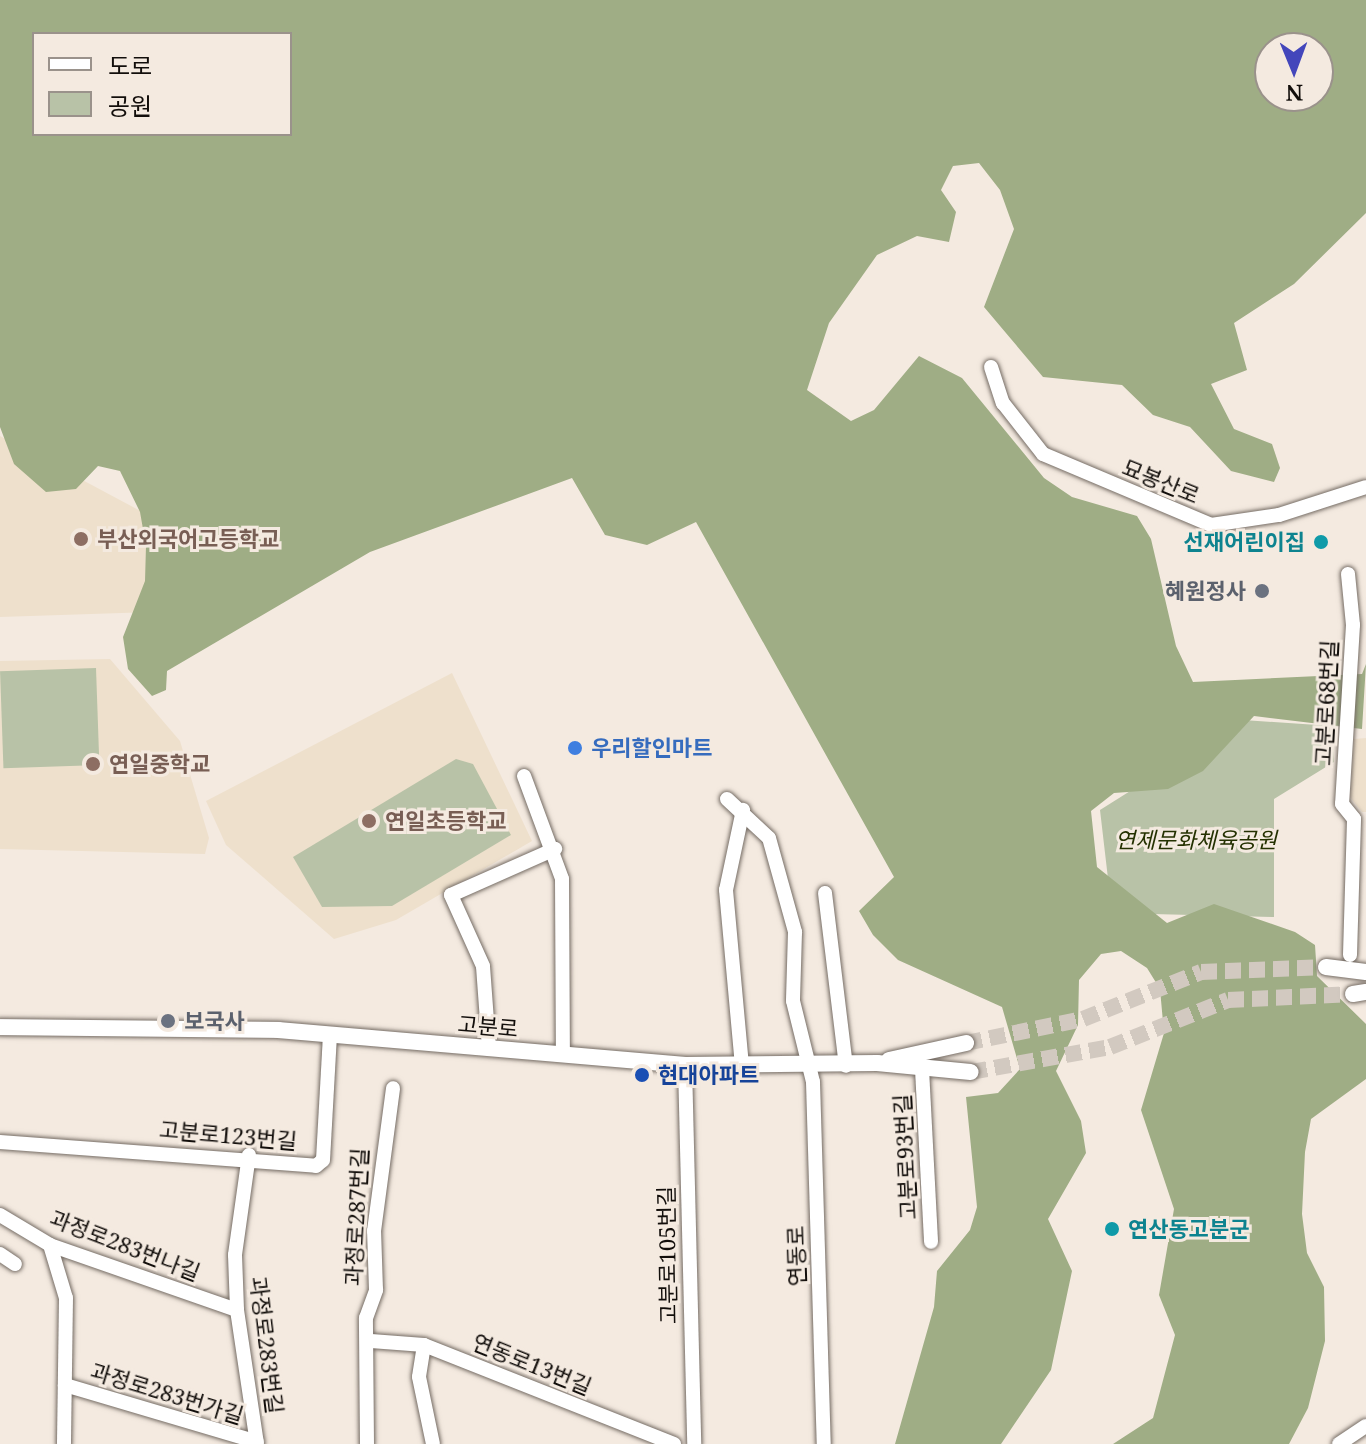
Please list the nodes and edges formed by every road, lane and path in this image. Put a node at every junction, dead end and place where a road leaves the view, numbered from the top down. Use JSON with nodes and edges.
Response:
{"nodes":[{"id":1,"x":991,"y":367,"type":"dead end"},
{"id":2,"x":1366,"y":487,"type":"edge"},
{"id":3,"x":1348,"y":574,"type":"dead end"},
{"id":4,"x":524,"y":776,"type":"dead end"},
{"id":5,"x":727,"y":799,"type":"dead end"},
{"id":6,"x":743,"y":810,"type":"junction"},
{"id":7,"x":1360,"y":819,"type":"edge"},
{"id":8,"x":555,"y":849,"type":"junction"},
{"id":9,"x":825,"y":893,"type":"dead end"},
{"id":10,"x":1350,"y":955,"type":"dead end"},
{"id":11,"x":1326,"y":967,"type":"tunnel mouth"},
{"id":12,"x":1366,"y":972,"type":"edge"},
{"id":13,"x":0,"y":1027,"type":"edge"},
{"id":14,"x":330,"y":1034,"type":"junction"},
{"id":15,"x":966,"y":1043,"type":"tunnel mouth"},
{"id":16,"x":489,"y":1048,"type":"junction"},
{"id":17,"x":563,"y":1054,"type":"junction"},
{"id":18,"x":877,"y":1063,"type":"junction"},
{"id":19,"x":685,"y":1065,"type":"junction"},
{"id":20,"x":742,"y":1066,"type":"junction"},
{"id":21,"x":846,"y":1066,"type":"junction"},
{"id":22,"x":813,"y":1067,"type":"junction"},
{"id":23,"x":922,"y":1069,"type":"junction"},
{"id":24,"x":971,"y":1072,"type":"tunnel mouth"},
{"id":25,"x":393,"y":1088,"type":"dead end"},
{"id":26,"x":0,"y":1142,"type":"edge"},
{"id":27,"x":249,"y":1155,"type":"junction"},
{"id":28,"x":0,"y":1215,"type":"edge"},
{"id":29,"x":931,"y":1242,"type":"dead end"},
{"id":30,"x":50,"y":1245,"type":"junction"},
{"id":31,"x":0,"y":1254,"type":"edge"},
{"id":32,"x":15,"y":1264,"type":"dead end"},
{"id":33,"x":237,"y":1310,"type":"junction"},
{"id":34,"x":371,"y":1341,"type":"junction"},
{"id":35,"x":424,"y":1345,"type":"junction"},
{"id":36,"x":65,"y":1385,"type":"junction"},
{"id":37,"x":1366,"y":1426,"type":"edge"},
{"id":38,"x":257,"y":1443,"type":"edge"},
{"id":39,"x":64,"y":1444,"type":"edge"},
{"id":40,"x":367,"y":1444,"type":"edge"},
{"id":41,"x":433,"y":1444,"type":"edge"},
{"id":42,"x":674,"y":1444,"type":"edge"},
{"id":43,"x":694,"y":1444,"type":"edge"},
{"id":44,"x":824,"y":1444,"type":"edge"},
{"id":45,"x":1339,"y":1444,"type":"edge"}],
"edges":[{"from":1,"to":2,"type":"street","name":"묘봉산로"},
{"from":3,"to":7,"type":"street","name":"고분로68번길"},
{"from":4,"to":8,"type":"street"},
{"from":5,"to":6,"type":"street","name":"연동로"},
{"from":6,"to":20,"type":"street"},
{"from":6,"to":22,"type":"street","name":"연동로"},
{"from":7,"to":10,"type":"street","name":"고분로68번길"},
{"from":8,"to":16,"type":"street"},
{"from":8,"to":17,"type":"street"},
{"from":9,"to":21,"type":"street"},
{"from":11,"to":12,"type":"main road"},
{"from":13,"to":14,"type":"main road","name":"고분로"},
{"from":14,"to":16,"type":"main road","name":"고분로"},
{"from":14,"to":27,"type":"street","name":"고분로123번길"},
{"from":15,"to":18,"type":"main road"},
{"from":16,"to":17,"type":"main road","name":"고분로"},
{"from":17,"to":19,"type":"main road","name":"고분로"},
{"from":18,"to":21,"type":"main road","name":"고분로"},
{"from":18,"to":23,"type":"main road","name":"고분로"},
{"from":19,"to":20,"type":"main road","name":"고분로"},
{"from":19,"to":43,"type":"street","name":"고분로105번길"},
{"from":20,"to":22,"type":"main road","name":"고분로"},
{"from":21,"to":22,"type":"main road","name":"고분로"},
{"from":22,"to":44,"type":"street","name":"연동로"},
{"from":23,"to":24,"type":"main road","name":"고분로"},
{"from":23,"to":29,"type":"street","name":"고분로93번길"},
{"from":25,"to":34,"type":"street","name":"과정로287번길"},
{"from":26,"to":27,"type":"street","name":"고분로123번길"},
{"from":27,"to":33,"type":"street","name":"과정로283번길"},
{"from":28,"to":30,"type":"street","name":"과정로283번나길"},
{"from":30,"to":33,"type":"street","name":"과정로283번나길"},
{"from":30,"to":36,"type":"street"},
{"from":31,"to":32,"type":"street"},
{"from":33,"to":38,"type":"street","name":"과정로283번길"},
{"from":34,"to":35,"type":"street","name":"연동로13번길"},
{"from":34,"to":40,"type":"street","name":"과정로287번길"},
{"from":35,"to":41,"type":"street"},
{"from":35,"to":42,"type":"street","name":"연동로13번길"},
{"from":36,"to":38,"type":"street","name":"과정로283번가길"},
{"from":36,"to":39,"type":"street"},
{"from":37,"to":45,"type":"street"}]}
